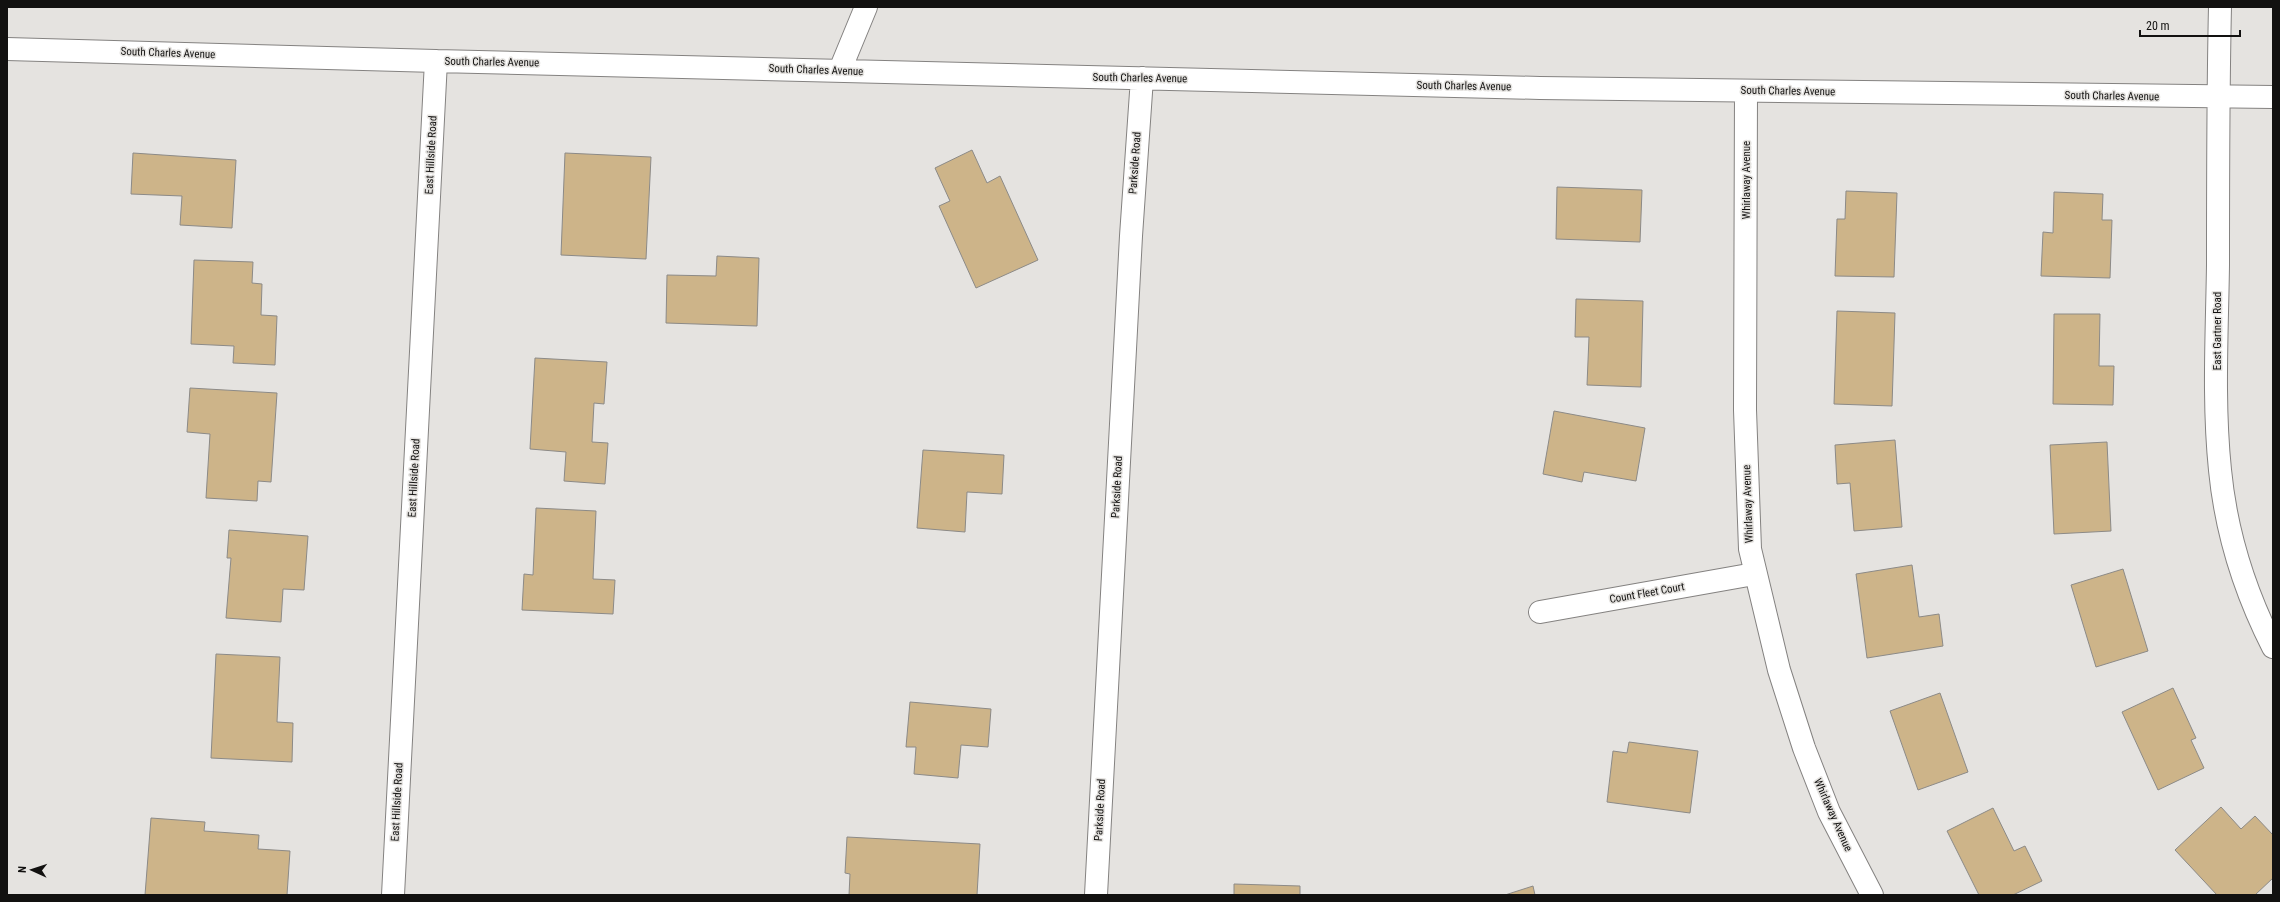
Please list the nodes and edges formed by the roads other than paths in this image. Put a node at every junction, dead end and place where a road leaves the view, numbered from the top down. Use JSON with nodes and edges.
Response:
{"nodes":[{"id":1,"x":866,"y":7,"type":"edge"},
{"id":2,"x":2220,"y":7,"type":"edge"},
{"id":3,"x":7,"y":48,"type":"edge"},
{"id":4,"x":436,"y":61,"type":"junction"},
{"id":5,"x":840,"y":70,"type":"junction"},
{"id":6,"x":1142,"y":78,"type":"junction"},
{"id":7,"x":1746,"y":91,"type":"junction"},
{"id":8,"x":2218,"y":96,"type":"junction"},
{"id":9,"x":2273,"y":97,"type":"edge"},
{"id":10,"x":1754,"y":574,"type":"junction"},
{"id":11,"x":1540,"y":612,"type":"dead end"},
{"id":12,"x":2273,"y":647,"type":"edge"},
{"id":13,"x":393,"y":895,"type":"edge"},
{"id":14,"x":1096,"y":895,"type":"edge"},
{"id":15,"x":1872,"y":895,"type":"edge"}],
"edges":[{"from":1,"to":5,"type":"street"},
{"from":2,"to":8,"type":"street","name":"East Gartner Road"},
{"from":3,"to":4,"type":"street","name":"South Charles Avenue"},
{"from":4,"to":5,"type":"street","name":"South Charles Avenue"},
{"from":4,"to":13,"type":"street","name":"East Hillside Road"},
{"from":5,"to":6,"type":"street","name":"South Charles Avenue"},
{"from":6,"to":7,"type":"street","name":"South Charles Avenue"},
{"from":6,"to":14,"type":"street","name":"Parkside Road"},
{"from":7,"to":8,"type":"street","name":"South Charles Avenue"},
{"from":7,"to":10,"type":"street","name":"Whirlaway Avenue"},
{"from":8,"to":9,"type":"street","name":"South Charles Avenue"},
{"from":8,"to":12,"type":"street","name":"East Gartner Road"},
{"from":10,"to":11,"type":"street","name":"Count Fleet Court"},
{"from":10,"to":15,"type":"street","name":"Whirlaway Avenue"}]}
